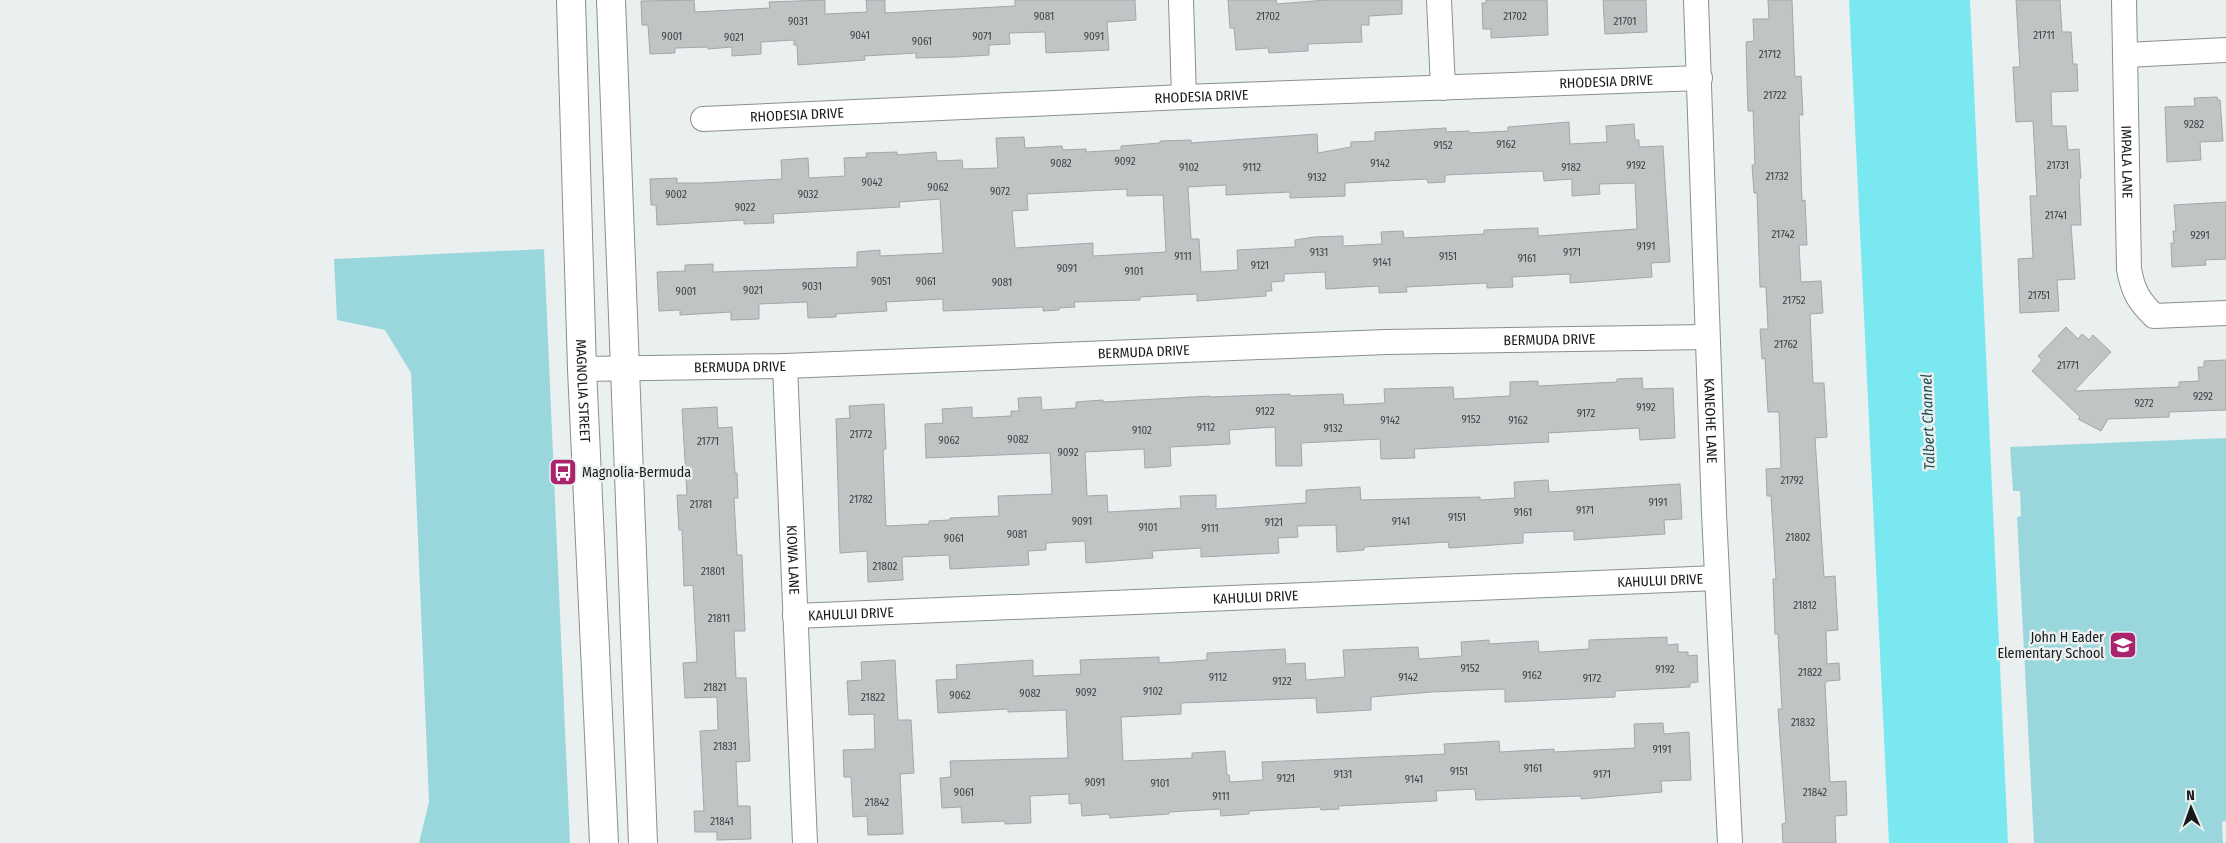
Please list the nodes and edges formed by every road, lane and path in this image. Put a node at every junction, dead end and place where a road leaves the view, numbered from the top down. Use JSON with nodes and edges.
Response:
{"nodes":[{"id":1,"x":571,"y":0,"type":"edge"},
{"id":2,"x":611,"y":0,"type":"edge"},
{"id":3,"x":1181,"y":0,"type":"edge"},
{"id":4,"x":1439,"y":0,"type":"edge"},
{"id":5,"x":1696,"y":0,"type":"edge"},
{"id":6,"x":2124,"y":0,"type":"edge"},
{"id":7,"x":2226,"y":50,"type":"edge"},
{"id":8,"x":2126,"y":55,"type":"junction"},
{"id":9,"x":1700,"y":78,"type":"junction"},
{"id":10,"x":1443,"y":88,"type":"junction"},
{"id":11,"x":1184,"y":97,"type":"junction"},
{"id":12,"x":703,"y":119,"type":"dead end"},
{"id":13,"x":2226,"y":313,"type":"edge"},
{"id":14,"x":1707,"y":337,"type":"junction"},
{"id":15,"x":785,"y":366,"type":"junction"},
{"id":16,"x":624,"y":368,"type":"junction"},
{"id":17,"x":582,"y":369,"type":"junction"},
{"id":18,"x":1717,"y":578,"type":"junction"},
{"id":19,"x":795,"y":616,"type":"junction"},
{"id":20,"x":604,"y":843,"type":"edge"},
{"id":21,"x":643,"y":843,"type":"edge"},
{"id":22,"x":806,"y":843,"type":"edge"},
{"id":23,"x":1730,"y":843,"type":"edge"}],
"edges":[{"from":1,"to":17,"type":"main road","name":"MAGNOLIA STREET"},
{"from":2,"to":16,"type":"main road"},
{"from":3,"to":11,"type":"street"},
{"from":4,"to":10,"type":"street"},
{"from":5,"to":9,"type":"street","name":"KANEOHE LANE"},
{"from":6,"to":8,"type":"street","name":"IMPALA LANE"},
{"from":7,"to":8,"type":"street"},
{"from":8,"to":13,"type":"street","name":"IMPALA LANE"},
{"from":9,"to":10,"type":"street","name":"RHODESIA DRIVE"},
{"from":9,"to":14,"type":"street","name":"KANEOHE LANE"},
{"from":10,"to":11,"type":"street","name":"RHODESIA DRIVE"},
{"from":11,"to":12,"type":"street","name":"RHODESIA DRIVE"},
{"from":14,"to":15,"type":"street","name":"BERMUDA DRIVE"},
{"from":14,"to":18,"type":"street","name":"KANEOHE LANE"},
{"from":15,"to":16,"type":"street","name":"BERMUDA DRIVE"},
{"from":15,"to":19,"type":"street","name":"KIOWA LANE"},
{"from":16,"to":17,"type":"street","name":"BERMUDA DRIVE"},
{"from":16,"to":21,"type":"main road"},
{"from":17,"to":20,"type":"main road","name":"MAGNOLIA STREET"},
{"from":18,"to":19,"type":"street","name":"KAHULUI DRIVE"},
{"from":18,"to":23,"type":"street","name":"KANEOHE LANE"},
{"from":19,"to":22,"type":"street","name":"KIOWA LANE"}]}
